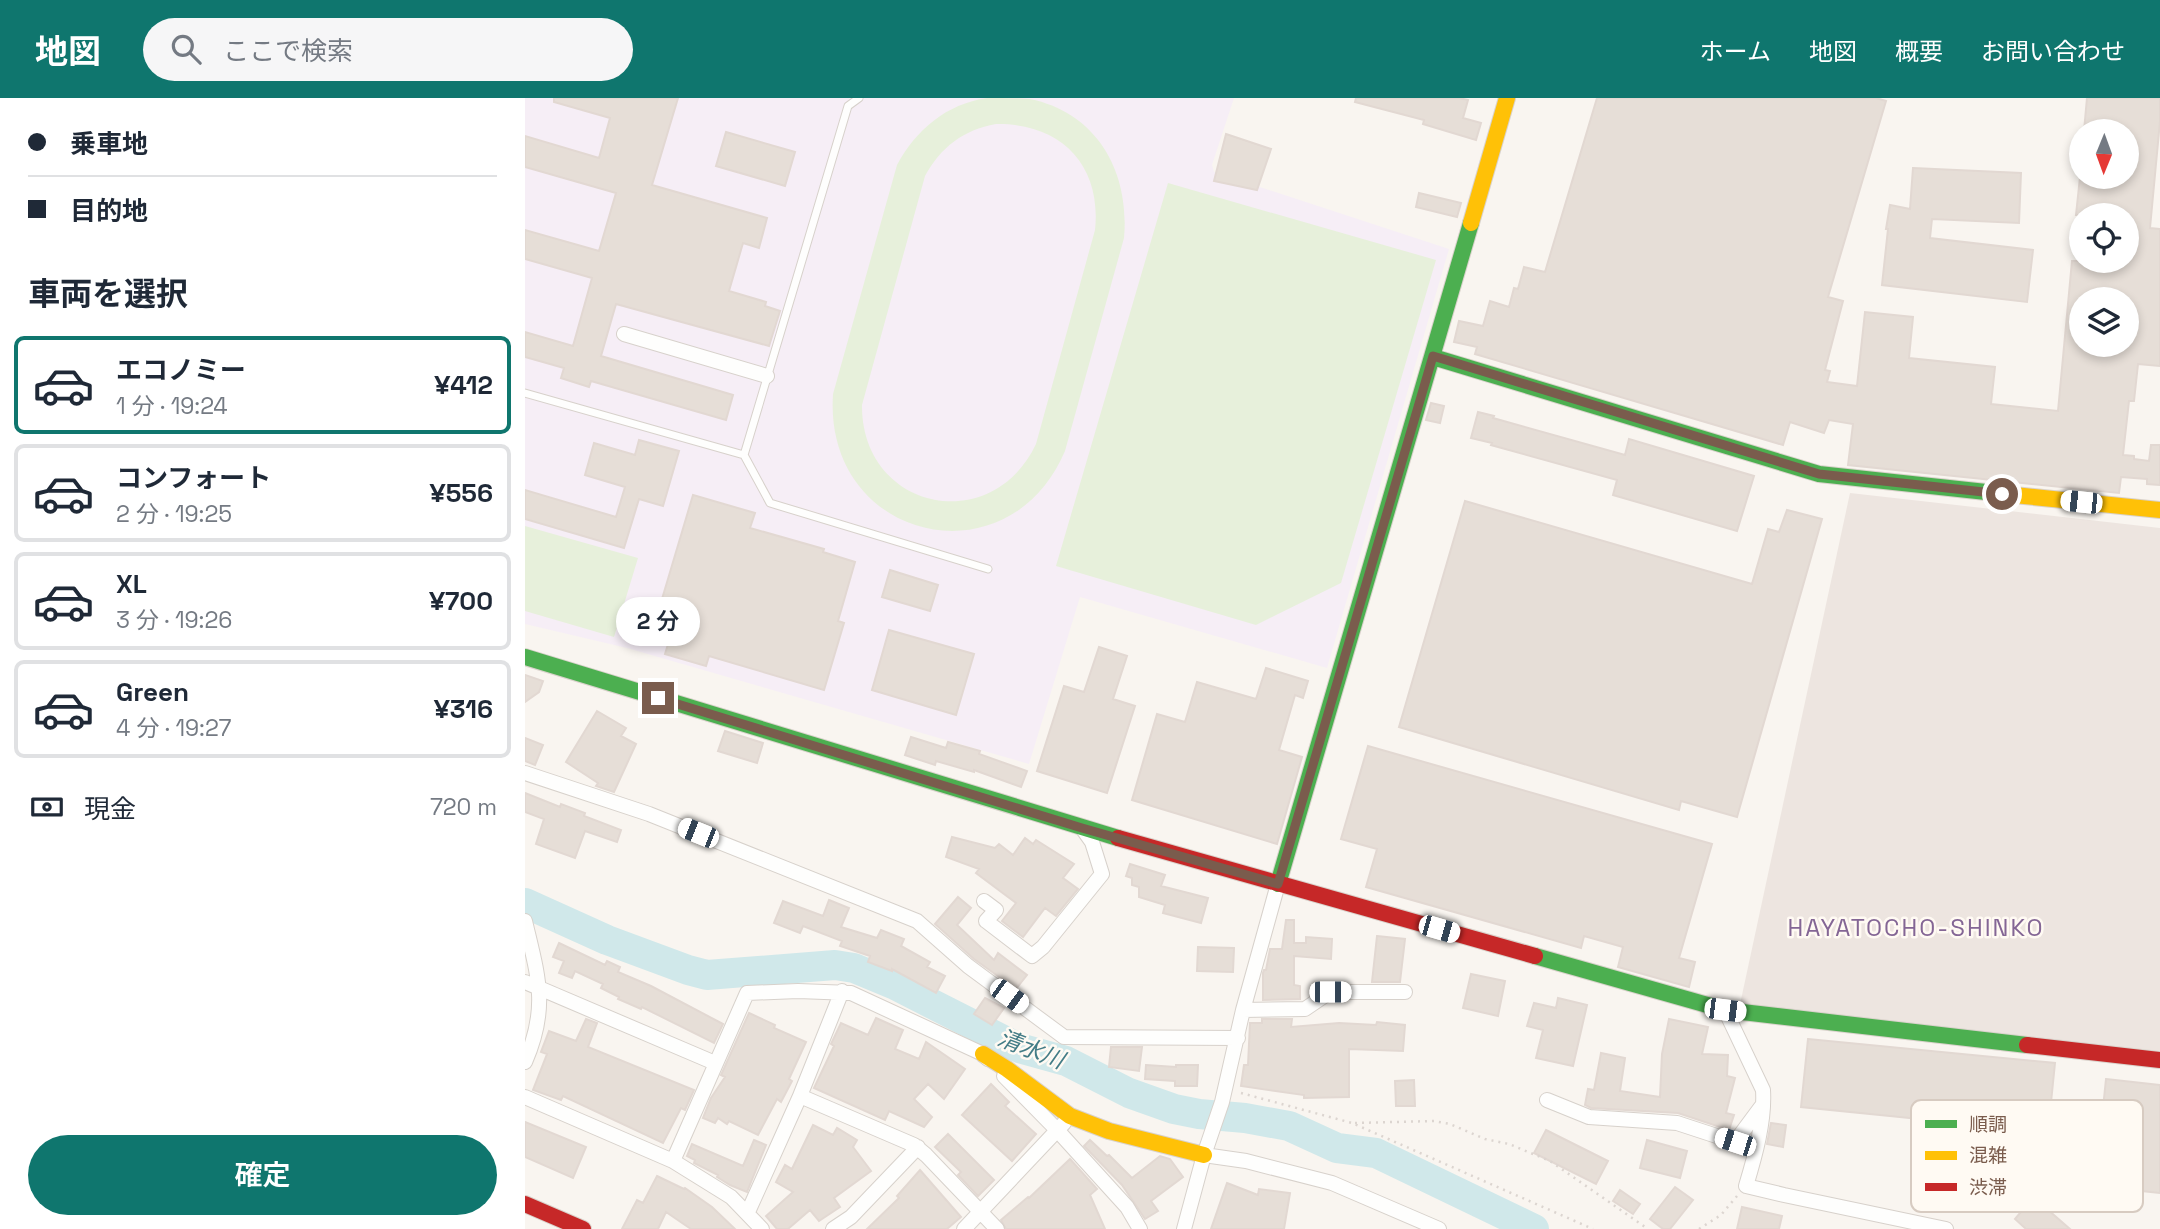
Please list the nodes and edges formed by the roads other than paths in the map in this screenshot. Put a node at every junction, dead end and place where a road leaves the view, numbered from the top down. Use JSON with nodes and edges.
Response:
{"nodes":[{"id":1,"x":859,"y":98,"type":"edge"},
{"id":2,"x":1507,"y":98,"type":"edge"},
{"id":3,"x":624,"y":334,"type":"dead end"},
{"id":4,"x":1433,"y":356,"type":"junction"},
{"id":5,"x":767,"y":376,"type":"junction"},
{"id":6,"x":525,"y":393,"type":"edge"},
{"id":7,"x":744,"y":455,"type":"junction"},
{"id":8,"x":2160,"y":510,"type":"edge"},
{"id":9,"x":988,"y":569,"type":"dead end"},
{"id":10,"x":525,"y":657,"type":"edge"},
{"id":11,"x":525,"y":773,"type":"edge"},
{"id":12,"x":1082,"y":828,"type":"junction"},
{"id":13,"x":1278,"y":884,"type":"junction"},
{"id":14,"x":984,"y":901,"type":"dead end"},
{"id":15,"x":525,"y":921,"type":"edge"},
{"id":16,"x":525,"y":982,"type":"edge"},
{"id":17,"x":540,"y":987,"type":"junction"},
{"id":18,"x":842,"y":991,"type":"junction"},
{"id":19,"x":1405,"y":992,"type":"dead end"},
{"id":20,"x":1243,"y":1010,"type":"junction"},
{"id":21,"x":1725,"y":1010,"type":"junction"},
{"id":22,"x":1238,"y":1038,"type":"junction"},
{"id":23,"x":983,"y":1054,"type":"junction"},
{"id":24,"x":2160,"y":1060,"type":"edge"},
{"id":25,"x":525,"y":1062,"type":"edge"},
{"id":26,"x":715,"y":1063,"type":"junction"},
{"id":27,"x":800,"y":1096,"type":"junction"},
{"id":28,"x":525,"y":1097,"type":"edge"},
{"id":29,"x":1547,"y":1100,"type":"dead end"},
{"id":30,"x":1764,"y":1103,"type":"junction"},
{"id":31,"x":1070,"y":1116,"type":"junction"},
{"id":32,"x":1058,"y":1130,"type":"junction"},
{"id":33,"x":918,"y":1147,"type":"junction"},
{"id":34,"x":1204,"y":1155,"type":"junction"},
{"id":35,"x":673,"y":1161,"type":"junction"},
{"id":36,"x":525,"y":1204,"type":"edge"},
{"id":37,"x":981,"y":1211,"type":"junction"},
{"id":38,"x":747,"y":1212,"type":"junction"},
{"id":39,"x":583,"y":1229,"type":"edge"},
{"id":40,"x":762,"y":1229,"type":"edge"},
{"id":41,"x":833,"y":1229,"type":"edge"},
{"id":42,"x":964,"y":1229,"type":"edge"},
{"id":43,"x":997,"y":1229,"type":"edge"},
{"id":44,"x":1140,"y":1229,"type":"edge"},
{"id":45,"x":1184,"y":1229,"type":"edge"},
{"id":46,"x":1439,"y":1229,"type":"edge"},
{"id":47,"x":1946,"y":1229,"type":"edge"}],
"edges":[{"from":1,"to":5,"type":"lane"},
{"from":2,"to":4,"type":"street"},
{"from":3,"to":5,"type":"street"},
{"from":4,"to":8,"type":"street"},
{"from":4,"to":13,"type":"street"},
{"from":5,"to":7,"type":"lane"},
{"from":6,"to":7,"type":"lane"},
{"from":7,"to":9,"type":"lane"},
{"from":10,"to":12,"type":"street"},
{"from":11,"to":22,"type":"street"},
{"from":12,"to":13,"type":"street"},
{"from":12,"to":14,"type":"street"},
{"from":13,"to":20,"type":"street"},
{"from":13,"to":21,"type":"street"},
{"from":15,"to":17,"type":"street"},
{"from":16,"to":17,"type":"street"},
{"from":17,"to":25,"type":"street"},
{"from":17,"to":26,"type":"street"},
{"from":18,"to":23,"type":"street"},
{"from":18,"to":26,"type":"street"},
{"from":18,"to":27,"type":"street"},
{"from":19,"to":20,"type":"street"},
{"from":20,"to":22,"type":"street"},
{"from":21,"to":24,"type":"street"},
{"from":21,"to":30,"type":"street"},
{"from":22,"to":34,"type":"street"},
{"from":23,"to":31,"type":"street"},
{"from":23,"to":32,"type":"street"},
{"from":26,"to":35,"type":"street"},
{"from":27,"to":33,"type":"street"},
{"from":27,"to":38,"type":"street"},
{"from":28,"to":35,"type":"street"},
{"from":29,"to":30,"type":"street"},
{"from":30,"to":47,"type":"street"},
{"from":31,"to":32,"type":"street"},
{"from":31,"to":34,"type":"street"},
{"from":32,"to":37,"type":"street"},
{"from":32,"to":44,"type":"street"},
{"from":33,"to":37,"type":"street"},
{"from":33,"to":41,"type":"street"},
{"from":34,"to":45,"type":"street"},
{"from":34,"to":46,"type":"street"},
{"from":35,"to":38,"type":"street"},
{"from":36,"to":39,"type":"street"},
{"from":37,"to":42,"type":"street"},
{"from":37,"to":43,"type":"street"},
{"from":38,"to":40,"type":"street"}]}
